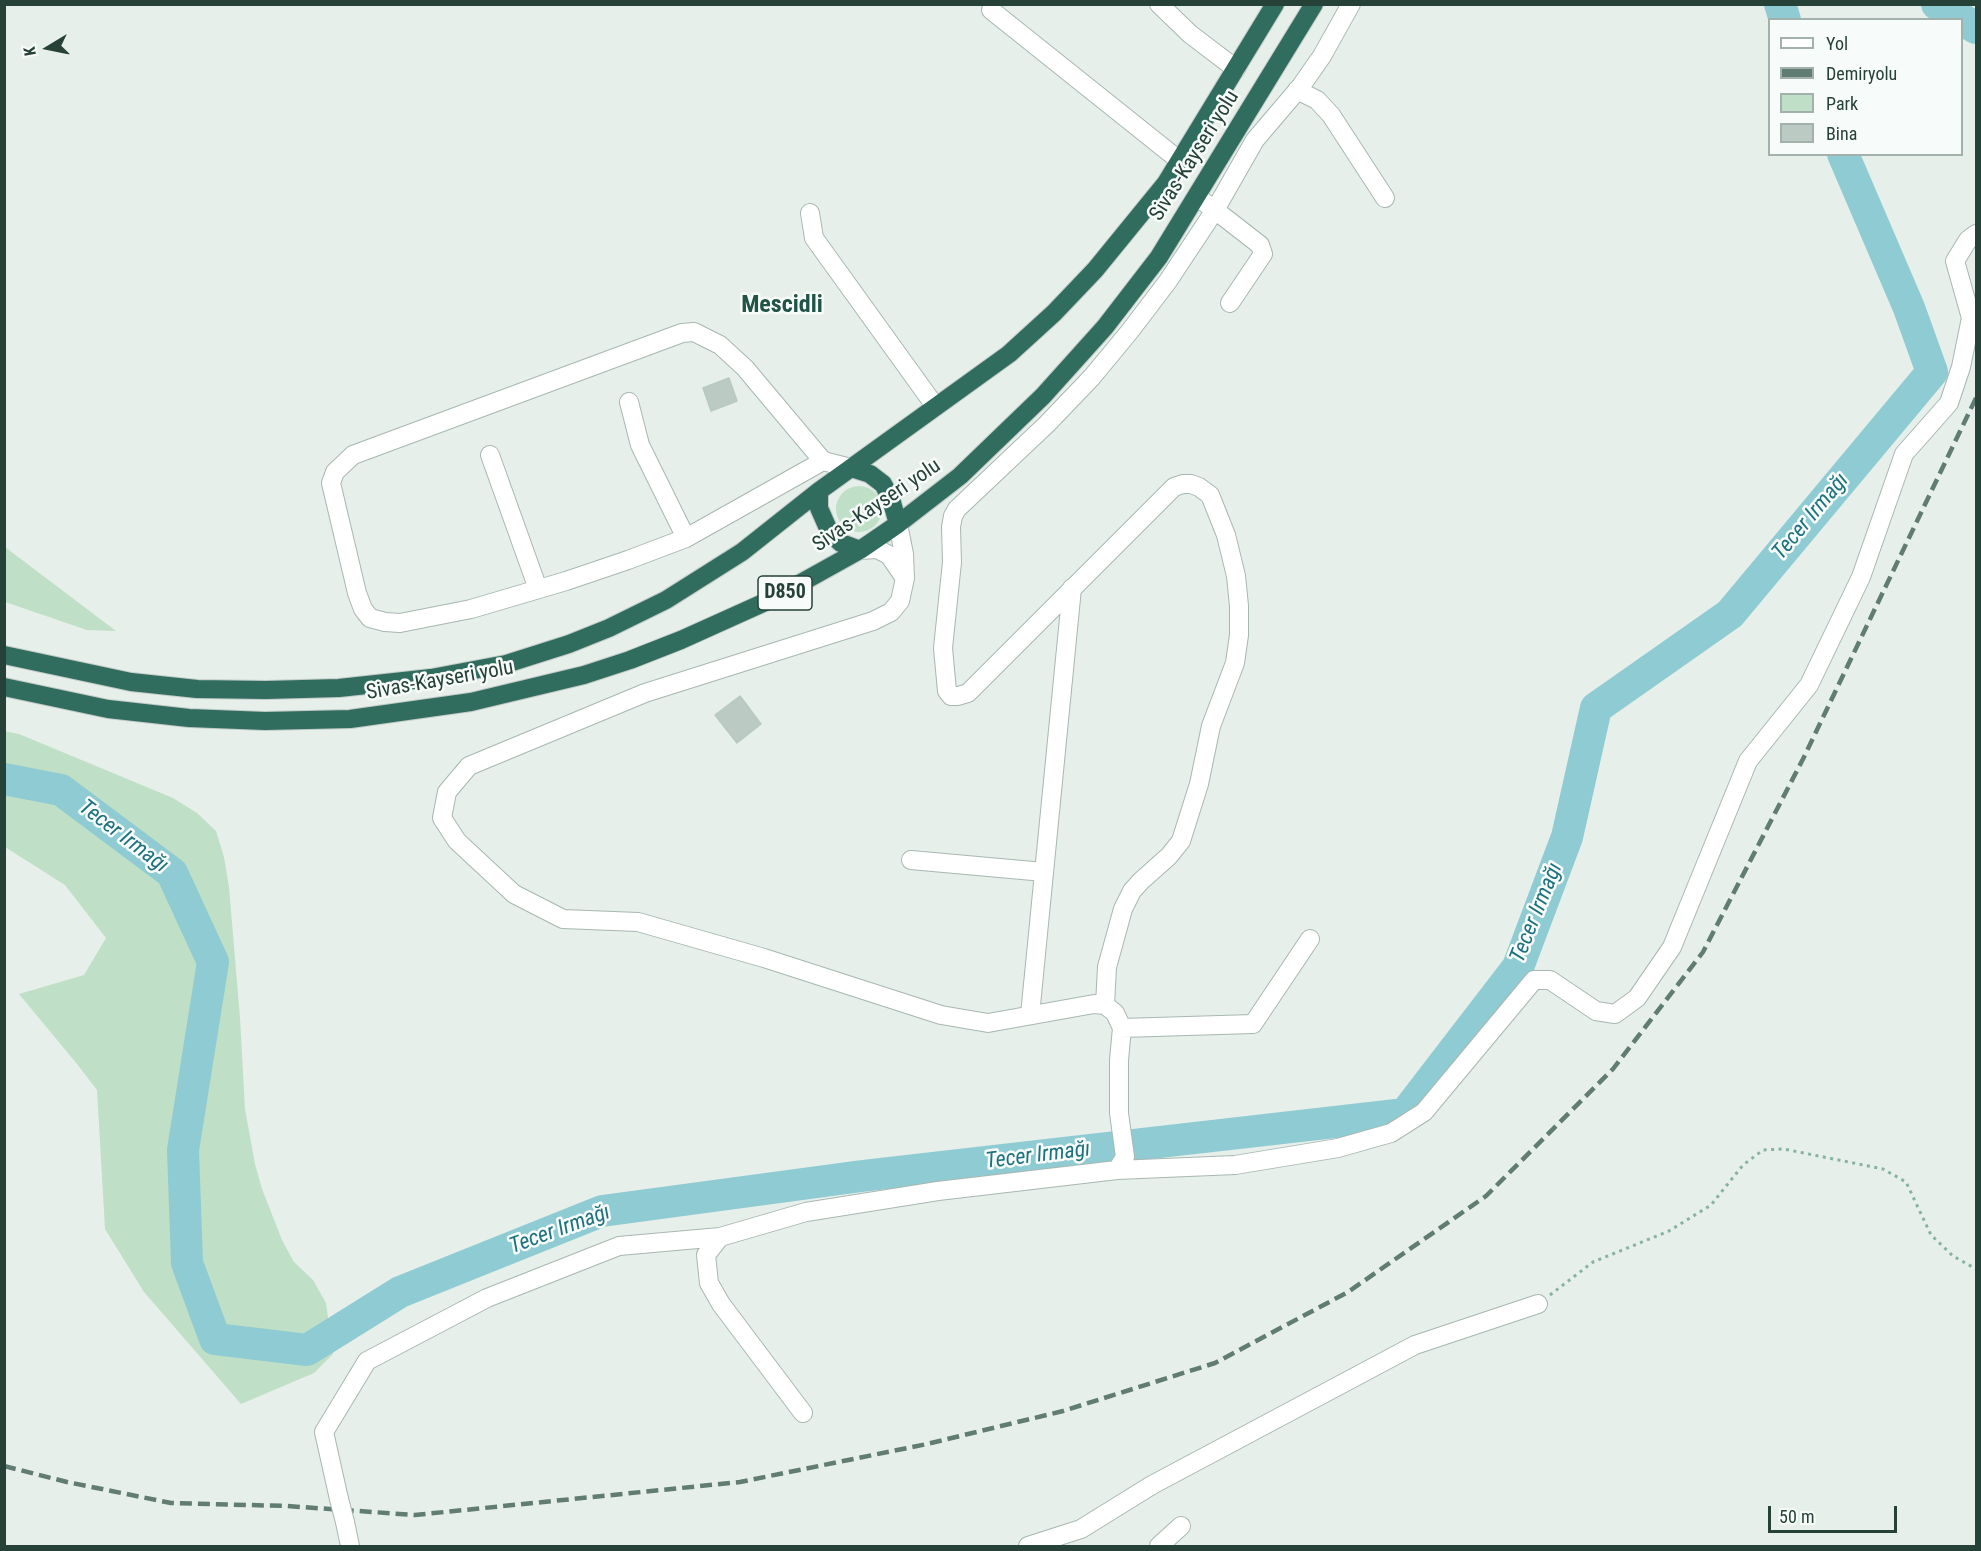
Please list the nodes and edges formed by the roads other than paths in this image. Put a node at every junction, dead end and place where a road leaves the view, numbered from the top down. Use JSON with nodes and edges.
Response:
{"nodes":[{"id":1,"x":1159,"y":4,"type":"edge"},
{"id":2,"x":1275,"y":4,"type":"edge"},
{"id":3,"x":1314,"y":4,"type":"edge"},
{"id":4,"x":1351,"y":4,"type":"edge"},
{"id":5,"x":991,"y":10,"type":"dead end"},
{"id":6,"x":1236,"y":69,"type":"junction"},
{"id":7,"x":1297,"y":90,"type":"junction"},
{"id":8,"x":1180,"y":161,"type":"junction"},
{"id":9,"x":1197,"y":197,"type":"junction"},
{"id":10,"x":1385,"y":198,"type":"dead end"},
{"id":11,"x":1215,"y":210,"type":"junction"},
{"id":12,"x":810,"y":213,"type":"dead end"},
{"id":13,"x":1977,"y":234,"type":"edge"},
{"id":14,"x":1230,"y":303,"type":"dead end"},
{"id":15,"x":629,"y":402,"type":"dead end"},
{"id":16,"x":935,"y":406,"type":"junction"},
{"id":17,"x":490,"y":455,"type":"dead end"},
{"id":18,"x":823,"y":461,"type":"junction"},
{"id":19,"x":851,"y":468,"type":"junction"},
{"id":20,"x":819,"y":491,"type":"junction"},
{"id":21,"x":898,"y":524,"type":"junction"},
{"id":22,"x":686,"y":538,"type":"junction"},
{"id":23,"x":860,"y":550,"type":"junction"},
{"id":24,"x":905,"y":578,"type":"junction"},
{"id":25,"x":1072,"y":588,"type":"junction"},
{"id":26,"x":538,"y":589,"type":"junction"},
{"id":27,"x":4,"y":656,"type":"edge"},
{"id":28,"x":4,"y":687,"type":"edge"},
{"id":29,"x":911,"y":860,"type":"dead end"},
{"id":30,"x":1044,"y":872,"type":"junction"},
{"id":31,"x":1310,"y":939,"type":"dead end"},
{"id":32,"x":1105,"y":1005,"type":"junction"},
{"id":33,"x":1030,"y":1015,"type":"junction"},
{"id":34,"x":1122,"y":1028,"type":"junction"},
{"id":35,"x":1121,"y":1164,"type":"junction"},
{"id":36,"x":720,"y":1237,"type":"junction"},
{"id":37,"x":1538,"y":1304,"type":"road end"},
{"id":38,"x":803,"y":1413,"type":"dead end"},
{"id":39,"x":1181,"y":1526,"type":"dead end"},
{"id":40,"x":350,"y":1546,"type":"edge"},
{"id":41,"x":1028,"y":1546,"type":"edge"},
{"id":42,"x":1159,"y":1546,"type":"edge"}],
"edges":[{"from":1,"to":6,"type":"street"},
{"from":2,"to":6,"type":"highway","name":"Sivas-Kayseri yolu","number":"D850"},
{"from":3,"to":9,"type":"highway","name":"Sivas-Kayseri yolu","number":"D850"},
{"from":4,"to":7,"type":"street"},
{"from":5,"to":8,"type":"street"},
{"from":6,"to":8,"type":"highway","name":"Sivas-Kayseri yolu","number":"D850"},
{"from":7,"to":10,"type":"street"},
{"from":7,"to":11,"type":"street"},
{"from":8,"to":16,"type":"highway","name":"Sivas-Kayseri yolu","number":"D850"},
{"from":9,"to":11,"type":"street"},
{"from":9,"to":21,"type":"highway","name":"Sivas-Kayseri yolu","number":"D850"},
{"from":11,"to":14,"type":"street"},
{"from":11,"to":25,"type":"street"},
{"from":12,"to":16,"type":"street"},
{"from":13,"to":35,"type":"street"},
{"from":15,"to":22,"type":"street"},
{"from":16,"to":19,"type":"highway","name":"Sivas-Kayseri yolu","number":"D850"},
{"from":17,"to":26,"type":"street"},
{"from":18,"to":19,"type":"street"},
{"from":18,"to":20,"type":"street"},
{"from":18,"to":22,"type":"street"},
{"from":18,"to":26,"type":"street"},
{"from":19,"to":20,"type":"highway","name":"Sivas-Kayseri yolu","number":"D850"},
{"from":19,"to":21,"type":"highway"},
{"from":20,"to":23,"type":"highway"},
{"from":20,"to":27,"type":"highway","name":"Sivas-Kayseri yolu","number":"D850"},
{"from":21,"to":23,"type":"highway","name":"Sivas-Kayseri yolu","number":"D850"},
{"from":21,"to":24,"type":"street"},
{"from":22,"to":26,"type":"street"},
{"from":23,"to":24,"type":"street"},
{"from":23,"to":28,"type":"highway","name":"Sivas-Kayseri yolu","number":"D850"},
{"from":24,"to":33,"type":"street"},
{"from":25,"to":30,"type":"street"},
{"from":25,"to":32,"type":"street"},
{"from":29,"to":30,"type":"street"},
{"from":30,"to":33,"type":"street"},
{"from":31,"to":34,"type":"street"},
{"from":32,"to":33,"type":"street"},
{"from":32,"to":34,"type":"street"},
{"from":34,"to":35,"type":"street"},
{"from":35,"to":36,"type":"street"},
{"from":36,"to":38,"type":"street"},
{"from":36,"to":40,"type":"street","bridge":true},
{"from":37,"to":41,"type":"street"},
{"from":39,"to":42,"type":"street"}]}
